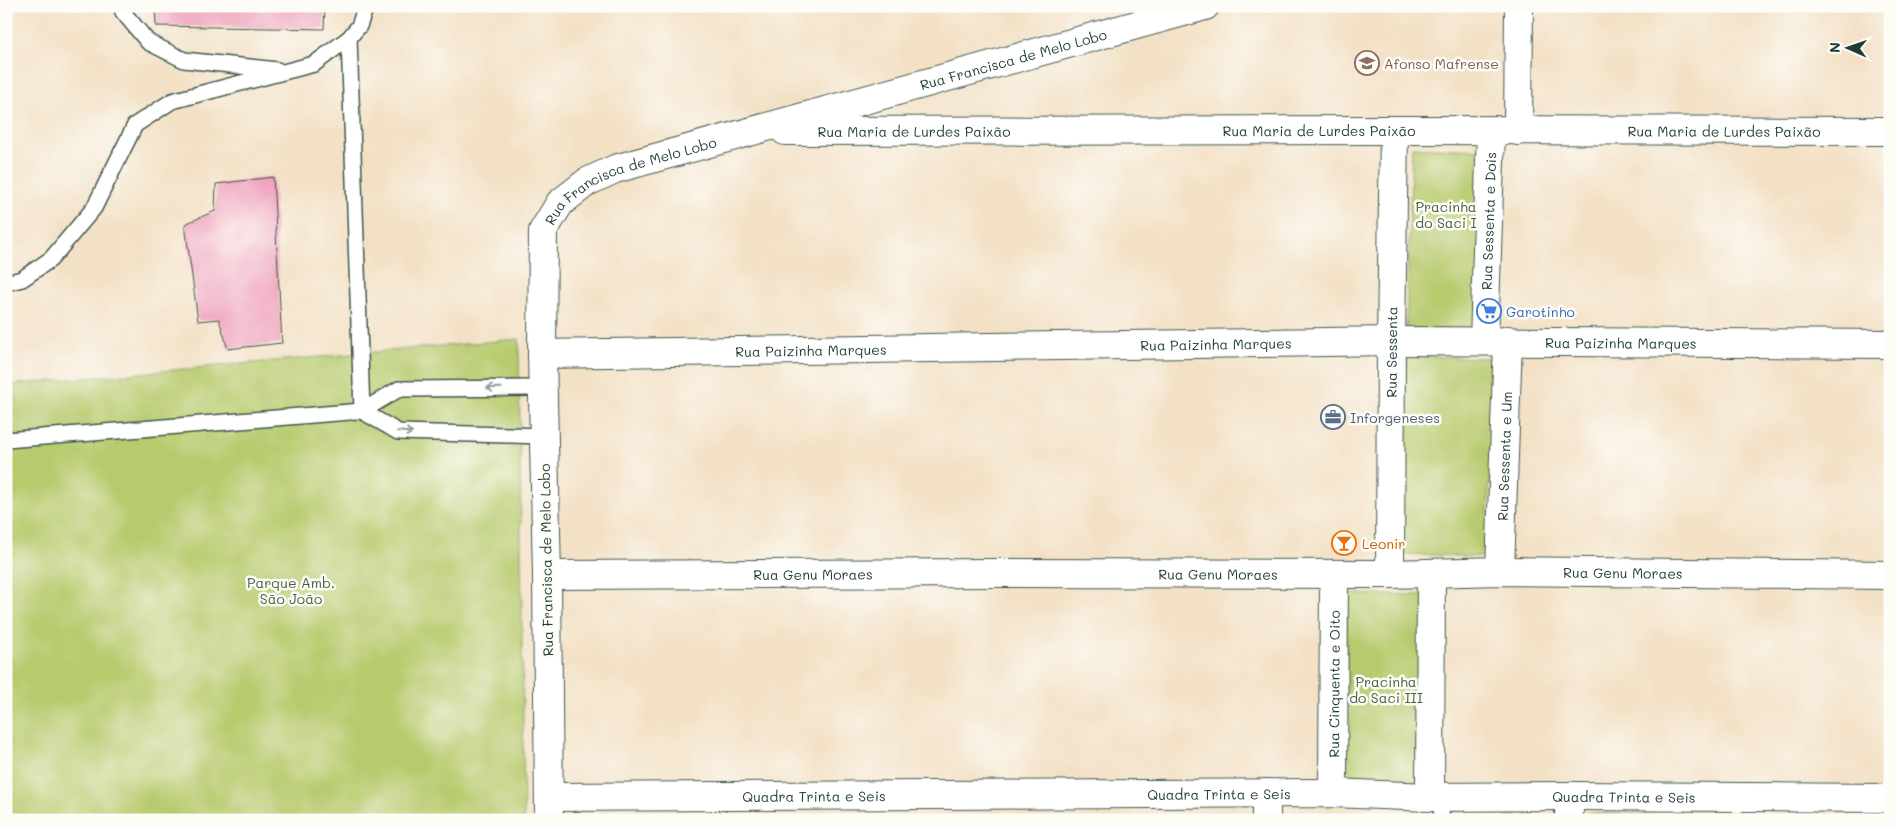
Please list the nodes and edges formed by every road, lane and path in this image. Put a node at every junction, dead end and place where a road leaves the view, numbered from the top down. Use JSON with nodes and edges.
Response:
{"nodes":[{"id":1,"x":121,"y":6,"type":"edge"},
{"id":2,"x":366,"y":6,"type":"edge"},
{"id":3,"x":1205,"y":6,"type":"edge"},
{"id":4,"x":1519,"y":6,"type":"edge"},
{"id":5,"x":349,"y":38,"type":"junction"},
{"id":6,"x":287,"y":71,"type":"junction"},
{"id":7,"x":1394,"y":130,"type":"junction"},
{"id":8,"x":749,"y":131,"type":"junction"},
{"id":9,"x":1491,"y":131,"type":"junction"},
{"id":10,"x":1518,"y":131,"type":"junction"},
{"id":11,"x":1890,"y":131,"type":"edge"},
{"id":12,"x":6,"y":283,"type":"edge"},
{"id":13,"x":1391,"y":341,"type":"junction"},
{"id":14,"x":1496,"y":341,"type":"junction"},
{"id":15,"x":1890,"y":344,"type":"edge"},
{"id":16,"x":542,"y":354,"type":"junction"},
{"id":17,"x":543,"y":388,"type":"junction"},
{"id":18,"x":362,"y":411,"type":"junction"},
{"id":19,"x":544,"y":436,"type":"junction"},
{"id":20,"x":6,"y":440,"type":"edge"},
{"id":21,"x":1500,"y":572,"type":"junction"},
{"id":22,"x":1334,"y":574,"type":"junction"},
{"id":23,"x":1390,"y":574,"type":"junction"},
{"id":24,"x":1431,"y":574,"type":"junction"},
{"id":25,"x":1890,"y":575,"type":"edge"},
{"id":26,"x":547,"y":576,"type":"junction"},
{"id":27,"x":1333,"y":793,"type":"junction"},
{"id":28,"x":1890,"y":798,"type":"edge"},
{"id":29,"x":1438,"y":805,"type":"edge"},
{"id":30,"x":1266,"y":806,"type":"edge"},
{"id":31,"x":549,"y":808,"type":"edge"},
{"id":32,"x":1569,"y":808,"type":"edge"}],
"edges":[{"from":1,"to":6,"type":"lane"},
{"from":2,"to":5,"type":"lane"},
{"from":3,"to":8,"type":"street","name":"Rua Francisca de Melo Lobo"},
{"from":4,"to":10,"type":"street"},
{"from":5,"to":6,"type":"lane"},
{"from":5,"to":18,"type":"lane"},
{"from":6,"to":12,"type":"lane"},
{"from":7,"to":8,"type":"street","name":"Rua Maria de Lurdes Paixão"},
{"from":7,"to":9,"type":"street","name":"Rua Maria de Lurdes Paixão"},
{"from":7,"to":13,"type":"street","name":"Rua Sessenta"},
{"from":8,"to":16,"type":"street","name":"Rua Francisca de Melo Lobo"},
{"from":9,"to":10,"type":"street","name":"Rua Maria de Lurdes Paixão"},
{"from":9,"to":14,"type":"street","name":"Rua Sessenta e Dois"},
{"from":10,"to":11,"type":"street","name":"Rua Maria de Lurdes Paixão"},
{"from":13,"to":14,"type":"street","name":"Rua Paizinha Marques"},
{"from":13,"to":16,"type":"street","name":"Rua Paizinha Marques"},
{"from":13,"to":23,"type":"street","name":"Rua Sessenta"},
{"from":14,"to":15,"type":"street","name":"Rua Paizinha Marques"},
{"from":14,"to":21,"type":"street","name":"Rua Sessenta e Um"},
{"from":16,"to":17,"type":"street","name":"Rua Francisca de Melo Lobo"},
{"from":17,"to":18,"type":"lane","one_way":true},
{"from":17,"to":19,"type":"street","name":"Rua Francisca de Melo Lobo"},
{"from":18,"to":19,"type":"lane","one_way":true},
{"from":18,"to":20,"type":"lane"},
{"from":19,"to":26,"type":"street","name":"Rua Francisca de Melo Lobo"},
{"from":21,"to":24,"type":"street","name":"Rua Genu Moraes"},
{"from":21,"to":25,"type":"street","name":"Rua Genu Moraes"},
{"from":22,"to":23,"type":"street","name":"Rua Genu Moraes"},
{"from":22,"to":26,"type":"street","name":"Rua Genu Moraes"},
{"from":22,"to":27,"type":"street","name":"Rua Cinquenta e Oito"},
{"from":23,"to":24,"type":"street","name":"Rua Genu Moraes"},
{"from":24,"to":29,"type":"street"},
{"from":26,"to":31,"type":"street","name":"Rua Francisca de Melo Lobo"},
{"from":27,"to":29,"type":"street","name":"Quadra Trinta e Seis"},
{"from":27,"to":30,"type":"street","name":"Quadra Trinta e Seis"},
{"from":28,"to":32,"type":"street","name":"Quadra Trinta e Seis"},
{"from":29,"to":32,"type":"street","name":"Quadra Trinta e Seis"},
{"from":30,"to":31,"type":"street","name":"Quadra Trinta e Seis"}]}
